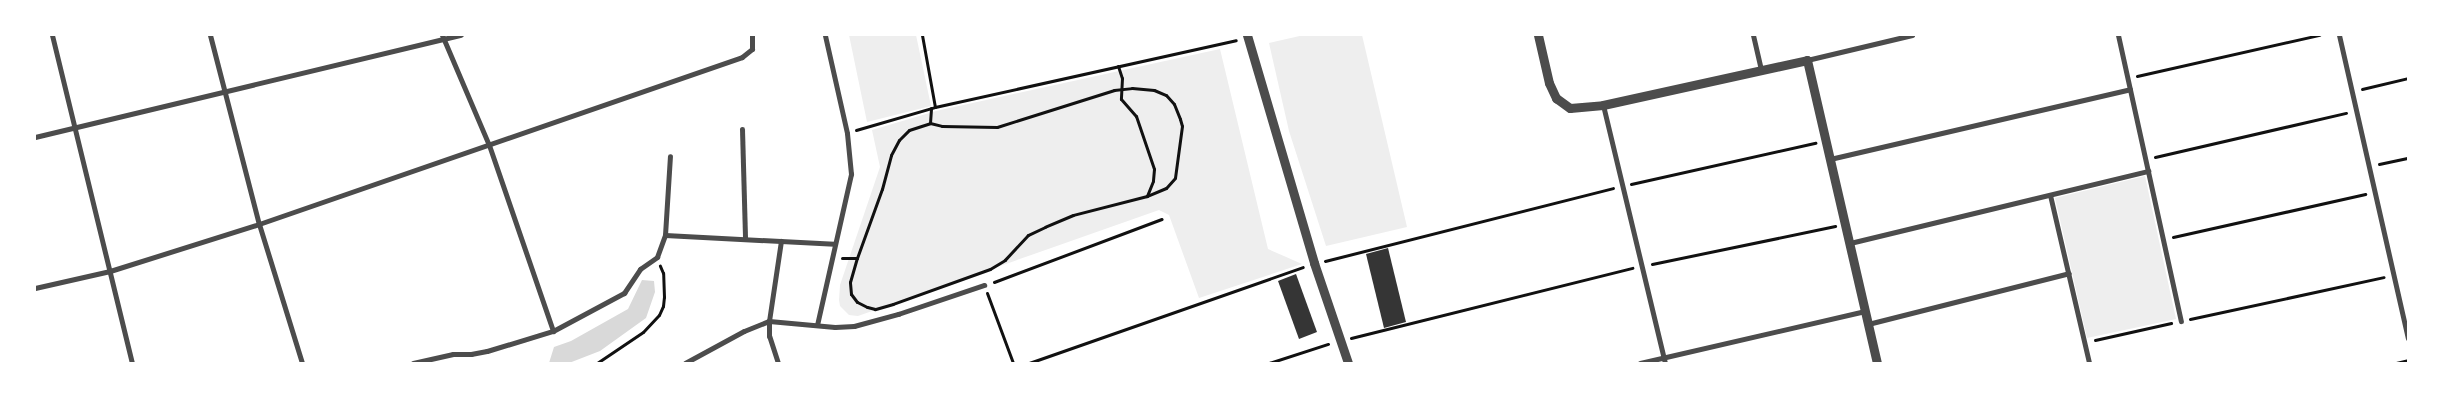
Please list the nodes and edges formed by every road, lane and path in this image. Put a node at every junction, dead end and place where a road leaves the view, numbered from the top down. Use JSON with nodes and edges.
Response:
{"nodes":[{"id":1,"x":52,"y":35,"type":"edge"},
{"id":2,"x":210,"y":35,"type":"edge"},
{"id":3,"x":461,"y":35,"type":"edge"},
{"id":4,"x":752,"y":35,"type":"edge"},
{"id":5,"x":825,"y":35,"type":"edge"},
{"id":6,"x":922,"y":35,"type":"edge"},
{"id":7,"x":1538,"y":35,"type":"edge"},
{"id":8,"x":1754,"y":35,"type":"edge"},
{"id":9,"x":1912,"y":35,"type":"edge"},
{"id":10,"x":2118,"y":35,"type":"edge"},
{"id":11,"x":2319,"y":35,"type":"edge"},
{"id":12,"x":2339,"y":35,"type":"edge"},
{"id":13,"x":1247,"y":36,"type":"edge"},
{"id":14,"x":443,"y":37,"type":"edge"},
{"id":15,"x":1807,"y":60,"type":"junction"},
{"id":16,"x":1118,"y":66,"type":"junction"},
{"id":17,"x":1761,"y":70,"type":"junction"},
{"id":18,"x":2127,"y":78,"type":"junction"},
{"id":19,"x":2408,"y":78,"type":"edge"},
{"id":20,"x":2130,"y":89,"type":"junction"},
{"id":21,"x":1121,"y":90,"type":"junction"},
{"id":22,"x":2352,"y":91,"type":"junction"},
{"id":23,"x":224,"y":93,"type":"junction"},
{"id":24,"x":1603,"y":105,"type":"junction"},
{"id":25,"x":933,"y":108,"type":"junction"},
{"id":26,"x":2334,"y":116,"type":"dead end"},
{"id":27,"x":930,"y":123,"type":"junction"},
{"id":28,"x":75,"y":127,"type":"junction"},
{"id":29,"x":742,"y":129,"type":"dead end"},
{"id":30,"x":847,"y":133,"type":"junction"},
{"id":31,"x":35,"y":137,"type":"edge"},
{"id":32,"x":1826,"y":140,"type":"junction"},
{"id":33,"x":489,"y":145,"type":"junction"},
{"id":34,"x":670,"y":156,"type":"dead end"},
{"id":35,"x":2408,"y":158,"type":"edge"},
{"id":36,"x":1830,"y":159,"type":"junction"},
{"id":37,"x":2145,"y":160,"type":"junction"},
{"id":38,"x":2369,"y":166,"type":"junction"},
{"id":39,"x":2148,"y":171,"type":"junction"},
{"id":40,"x":1622,"y":186,"type":"junction"},
{"id":41,"x":2375,"y":192,"type":"junction"},
{"id":42,"x":2050,"y":195,"type":"junction"},
{"id":43,"x":1147,"y":196,"type":"junction"},
{"id":44,"x":1162,"y":219,"type":"dead end"},
{"id":45,"x":259,"y":224,"type":"junction"},
{"id":46,"x":1845,"y":224,"type":"junction"},
{"id":47,"x":666,"y":235,"type":"junction"},
{"id":48,"x":745,"y":238,"type":"junction"},
{"id":49,"x":2163,"y":239,"type":"junction"},
{"id":50,"x":781,"y":241,"type":"junction"},
{"id":51,"x":1850,"y":243,"type":"junction"},
{"id":52,"x":834,"y":244,"type":"junction"},
{"id":53,"x":657,"y":257,"type":"junction"},
{"id":54,"x":1314,"y":264,"type":"junction"},
{"id":55,"x":1641,"y":266,"type":"junction"},
{"id":56,"x":110,"y":271,"type":"junction"},
{"id":57,"x":2069,"y":273,"type":"junction"},
{"id":58,"x":2394,"y":275,"type":"junction"},
{"id":59,"x":984,"y":285,"type":"junction"},
{"id":60,"x":35,"y":288,"type":"edge"},
{"id":61,"x":1865,"y":311,"type":"junction"},
{"id":62,"x":769,"y":321,"type":"junction"},
{"id":63,"x":2181,"y":321,"type":"junction"},
{"id":64,"x":1868,"y":324,"type":"junction"},
{"id":65,"x":817,"y":325,"type":"junction"},
{"id":66,"x":554,"y":331,"type":"junction"},
{"id":67,"x":2408,"y":338,"type":"edge"},
{"id":68,"x":1341,"y":341,"type":"junction"},
{"id":69,"x":2084,"y":342,"type":"junction"},
{"id":70,"x":1664,"y":360,"type":"edge"},
{"id":71,"x":2408,"y":360,"type":"edge"},
{"id":72,"x":132,"y":363,"type":"edge"},
{"id":73,"x":302,"y":363,"type":"edge"},
{"id":74,"x":414,"y":363,"type":"edge"},
{"id":75,"x":597,"y":363,"type":"edge"},
{"id":76,"x":685,"y":363,"type":"edge"},
{"id":77,"x":778,"y":363,"type":"edge"},
{"id":78,"x":1013,"y":363,"type":"edge"},
{"id":79,"x":1029,"y":363,"type":"edge"},
{"id":80,"x":1269,"y":363,"type":"edge"},
{"id":81,"x":1348,"y":363,"type":"edge"},
{"id":82,"x":1640,"y":363,"type":"edge"},
{"id":83,"x":1877,"y":363,"type":"edge"},
{"id":84,"x":2089,"y":363,"type":"edge"},
{"id":85,"x":2396,"y":363,"type":"edge"}],
"edges":[{"from":1,"to":28,"type":"street"},
{"from":2,"to":23,"type":"street"},
{"from":3,"to":14,"type":"street"},
{"from":4,"to":33,"type":"street"},
{"from":5,"to":30,"type":"street"},
{"from":6,"to":25,"type":"path"},
{"from":7,"to":24,"type":"street"},
{"from":8,"to":17,"type":"street"},
{"from":9,"to":15,"type":"street"},
{"from":10,"to":18,"type":"street"},
{"from":11,"to":18,"type":"path"},
{"from":12,"to":22,"type":"street"},
{"from":13,"to":16,"type":"path"},
{"from":13,"to":54,"type":"street"},
{"from":14,"to":23,"type":"street"},
{"from":14,"to":33,"type":"street"},
{"from":15,"to":17,"type":"street"},
{"from":15,"to":32,"type":"street"},
{"from":16,"to":21,"type":"path"},
{"from":16,"to":25,"type":"path"},
{"from":17,"to":24,"type":"street"},
{"from":18,"to":20,"type":"street"},
{"from":19,"to":22,"type":"path"},
{"from":20,"to":36,"type":"street"},
{"from":20,"to":37,"type":"street"},
{"from":21,"to":27,"type":"path"},
{"from":21,"to":43,"type":"path"},
{"from":21,"to":43,"type":"path"},
{"from":22,"to":38,"type":"street"},
{"from":23,"to":28,"type":"street"},
{"from":23,"to":45,"type":"street"},
{"from":24,"to":40,"type":"street"},
{"from":25,"to":27,"type":"path"},
{"from":25,"to":30,"type":"path"},
{"from":26,"to":37,"type":"path"},
{"from":27,"to":43,"type":"path"},
{"from":28,"to":31,"type":"street"},
{"from":28,"to":56,"type":"street"},
{"from":29,"to":48,"type":"street"},
{"from":30,"to":52,"type":"street"},
{"from":32,"to":36,"type":"street"},
{"from":32,"to":40,"type":"path"},
{"from":33,"to":45,"type":"street"},
{"from":33,"to":66,"type":"street"},
{"from":34,"to":47,"type":"street"},
{"from":35,"to":38,"type":"path"},
{"from":36,"to":46,"type":"street"},
{"from":37,"to":39,"type":"street"},
{"from":38,"to":41,"type":"street"},
{"from":39,"to":42,"type":"street"},
{"from":39,"to":49,"type":"street"},
{"from":40,"to":54,"type":"path"},
{"from":40,"to":55,"type":"street"},
{"from":41,"to":49,"type":"path"},
{"from":41,"to":58,"type":"street"},
{"from":42,"to":51,"type":"street"},
{"from":42,"to":57,"type":"street"},
{"from":44,"to":59,"type":"path"},
{"from":45,"to":56,"type":"street"},
{"from":45,"to":73,"type":"street"},
{"from":46,"to":51,"type":"street"},
{"from":46,"to":55,"type":"path"},
{"from":47,"to":48,"type":"street"},
{"from":47,"to":53,"type":"street"},
{"from":48,"to":50,"type":"street"},
{"from":49,"to":63,"type":"street"},
{"from":50,"to":52,"type":"street"},
{"from":50,"to":62,"type":"street"},
{"from":51,"to":61,"type":"street"},
{"from":52,"to":65,"type":"street"},
{"from":53,"to":66,"type":"street"},
{"from":53,"to":75,"type":"path"},
{"from":54,"to":68,"type":"street"},
{"from":54,"to":79,"type":"path"},
{"from":55,"to":68,"type":"path"},
{"from":55,"to":70,"type":"street"},
{"from":56,"to":60,"type":"street"},
{"from":56,"to":72,"type":"street"},
{"from":57,"to":64,"type":"street"},
{"from":57,"to":69,"type":"street"},
{"from":58,"to":63,"type":"path"},
{"from":58,"to":67,"type":"street"},
{"from":59,"to":65,"type":"street"},
{"from":59,"to":78,"type":"path"},
{"from":61,"to":64,"type":"street"},
{"from":61,"to":70,"type":"street"},
{"from":62,"to":65,"type":"street"},
{"from":62,"to":76,"type":"street"},
{"from":62,"to":77,"type":"street"},
{"from":63,"to":69,"type":"path"},
{"from":64,"to":83,"type":"street"},
{"from":66,"to":74,"type":"street"},
{"from":68,"to":80,"type":"path"},
{"from":68,"to":81,"type":"street"},
{"from":69,"to":84,"type":"street"},
{"from":70,"to":82,"type":"street"},
{"from":71,"to":85,"type":"path"}]}
